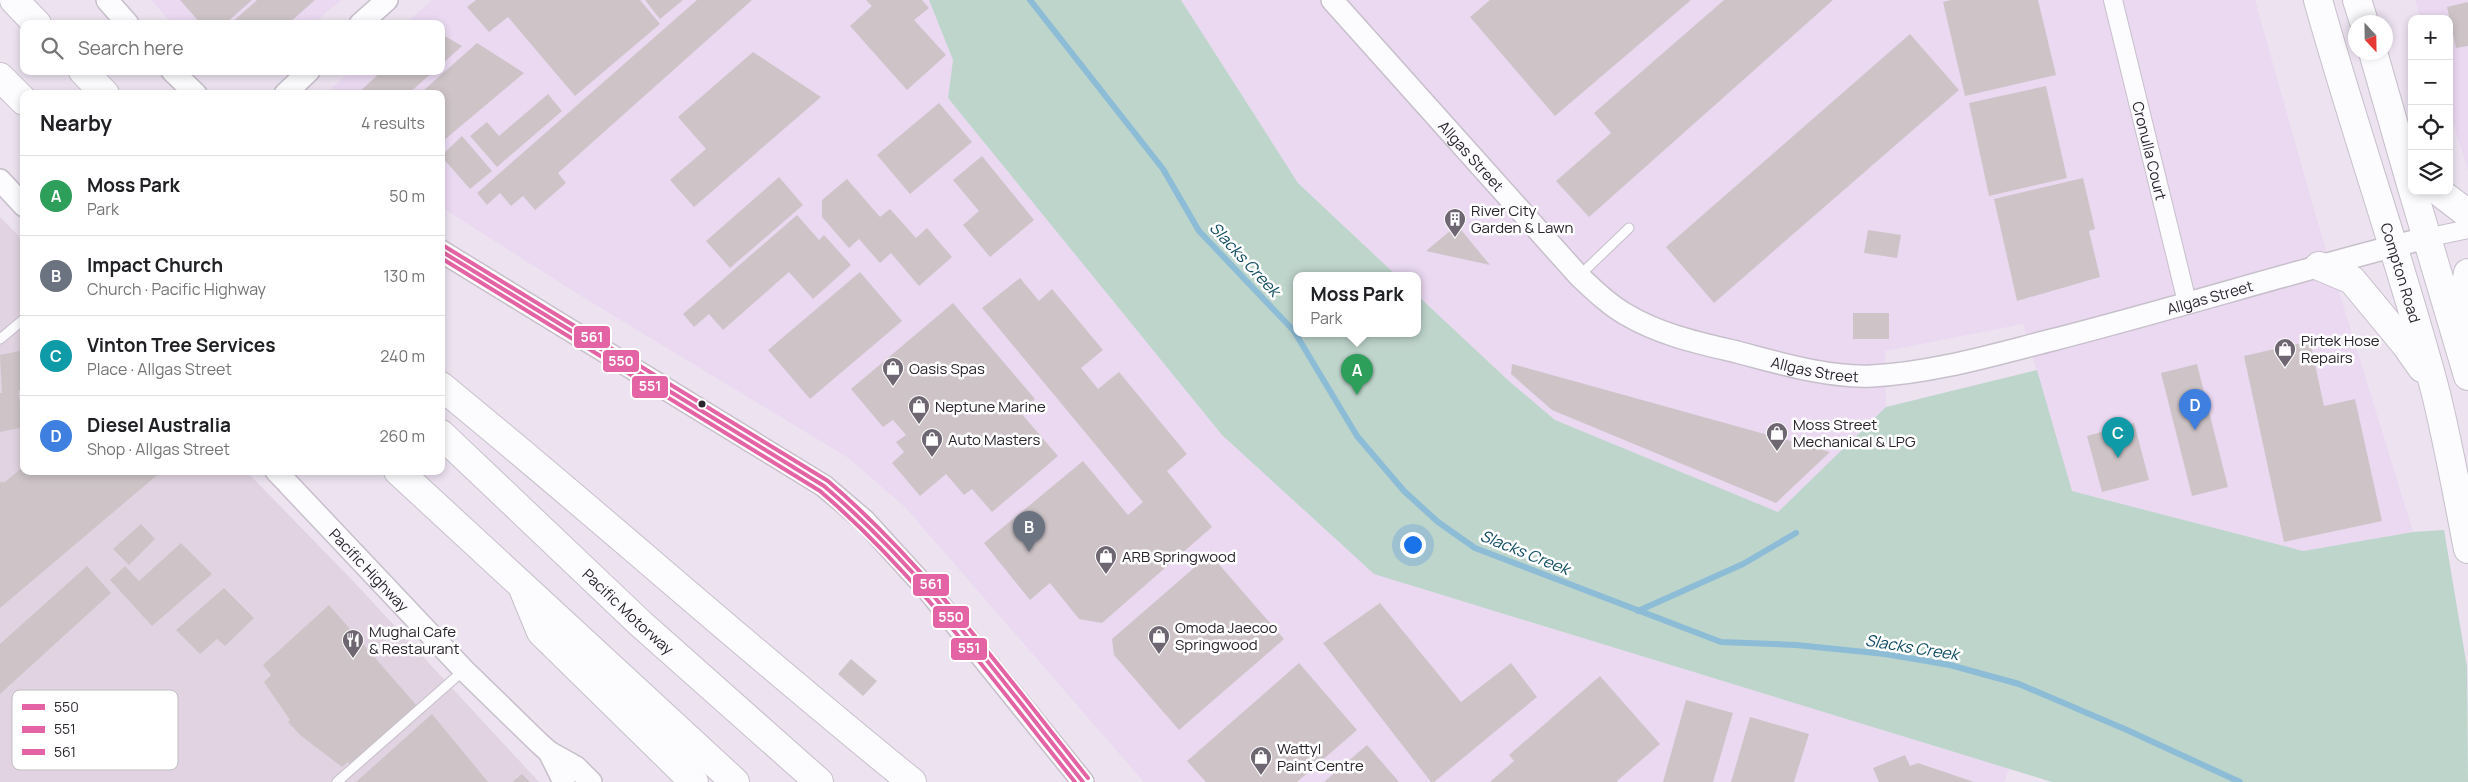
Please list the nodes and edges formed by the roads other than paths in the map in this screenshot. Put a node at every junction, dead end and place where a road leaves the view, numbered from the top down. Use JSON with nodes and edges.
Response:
{"nodes":[{"id":1,"x":14,"y":0,"type":"edge"},
{"id":2,"x":108,"y":0,"type":"edge"},
{"id":3,"x":387,"y":0,"type":"edge"},
{"id":4,"x":1332,"y":0,"type":"edge"},
{"id":5,"x":2113,"y":0,"type":"edge"},
{"id":6,"x":2318,"y":0,"type":"edge"},
{"id":7,"x":2357,"y":0,"type":"edge"},
{"id":8,"x":2362,"y":15,"type":"edge"},
{"id":9,"x":33,"y":20,"type":"edge"},
{"id":10,"x":125,"y":20,"type":"edge"},
{"id":11,"x":364,"y":20,"type":"edge"},
{"id":12,"x":2375,"y":60,"type":"edge"},
{"id":13,"x":87,"y":75,"type":"edge"},
{"id":14,"x":176,"y":75,"type":"edge"},
{"id":15,"x":306,"y":75,"type":"edge"},
{"id":16,"x":0,"y":77,"type":"edge"},
{"id":17,"x":101,"y":90,"type":"edge"},
{"id":18,"x":192,"y":90,"type":"edge"},
{"id":19,"x":289,"y":90,"type":"edge"},
{"id":20,"x":20,"y":97,"type":"edge"},
{"id":21,"x":2408,"y":173,"type":"edge"},
{"id":22,"x":0,"y":180,"type":"edge"},
{"id":23,"x":2414,"y":195,"type":"edge"},
{"id":24,"x":2443,"y":195,"type":"edge"},
{"id":25,"x":20,"y":202,"type":"edge"},
{"id":26,"x":2468,"y":214,"type":"edge"},
{"id":27,"x":1629,"y":228,"type":"dead end"},
{"id":28,"x":2468,"y":229,"type":"edge"},
{"id":29,"x":2426,"y":238,"type":"junction"},
{"id":30,"x":2393,"y":247,"type":"junction"},
{"id":31,"x":445,"y":253,"type":"edge"},
{"id":32,"x":2319,"y":266,"type":"junction"},
{"id":33,"x":2468,"y":273,"type":"edge"},
{"id":34,"x":1579,"y":276,"type":"junction"},
{"id":35,"x":2187,"y":302,"type":"junction"},
{"id":36,"x":20,"y":322,"type":"edge"},
{"id":37,"x":2457,"y":334,"type":"junction"},
{"id":38,"x":0,"y":339,"type":"edge"},
{"id":39,"x":2468,"y":376,"type":"edge"},
{"id":40,"x":2433,"y":384,"type":"junction"},
{"id":41,"x":445,"y":389,"type":"edge"},
{"id":42,"x":445,"y":438,"type":"edge"},
{"id":43,"x":280,"y":475,"type":"edge"},
{"id":44,"x":402,"y":475,"type":"edge"},
{"id":45,"x":2468,"y":549,"type":"edge"},
{"id":46,"x":521,"y":583,"type":"junction"},
{"id":47,"x":464,"y":670,"type":"junction"},
{"id":48,"x":549,"y":752,"type":"junction"},
{"id":49,"x":337,"y":782,"type":"edge"},
{"id":50,"x":564,"y":782,"type":"edge"},
{"id":51,"x":590,"y":782,"type":"edge"},
{"id":52,"x":694,"y":782,"type":"edge"},
{"id":53,"x":735,"y":782,"type":"edge"},
{"id":54,"x":819,"y":782,"type":"edge"},
{"id":55,"x":912,"y":782,"type":"edge"},
{"id":56,"x":1083,"y":782,"type":"edge"}],
"edges":[{"from":1,"to":9,"type":"main road"},
{"from":2,"to":10,"type":"street"},
{"from":3,"to":11,"type":"street"},
{"from":4,"to":34,"type":"street","name":"Allgas Street"},
{"from":5,"to":35,"type":"street","name":"Cronulla Court"},
{"from":6,"to":30,"type":"main road","name":"Compton Road"},
{"from":7,"to":8,"type":"main road"},
{"from":12,"to":21,"type":"main road"},
{"from":13,"to":17,"type":"main road"},
{"from":14,"to":18,"type":"street"},
{"from":15,"to":19,"type":"street"},
{"from":16,"to":20,"type":"main road"},
{"from":22,"to":25,"type":"street"},
{"from":23,"to":29,"type":"main road"},
{"from":24,"to":26,"type":"main road"},
{"from":27,"to":34,"type":"lane"},
{"from":28,"to":29,"type":"street"},
{"from":29,"to":30,"type":"street","name":"Allgas Street"},
{"from":29,"to":37,"type":"main road"},
{"from":30,"to":32,"type":"street","name":"Allgas Street"},
{"from":30,"to":40,"type":"main road","name":"Compton Road"},
{"from":31,"to":56,"type":"street"},
{"from":32,"to":35,"type":"street","name":"Allgas Street"},
{"from":32,"to":40,"type":"main road"},
{"from":33,"to":37,"type":"main road"},
{"from":34,"to":35,"type":"street","name":"Allgas Street"},
{"from":36,"to":38,"type":"lane"},
{"from":37,"to":39,"type":"main road"},
{"from":40,"to":45,"type":"main road","name":"Compton Road"},
{"from":41,"to":55,"type":"main road"},
{"from":42,"to":54,"type":"main road","name":"Pacific Motorway"},
{"from":43,"to":47,"type":"street","name":"Pacific Highway"},
{"from":44,"to":46,"type":"main road"},
{"from":46,"to":52,"type":"main road"},
{"from":46,"to":53,"type":"main road"},
{"from":47,"to":48,"type":"street","name":"Pacific Highway"},
{"from":47,"to":49,"type":"lane"},
{"from":48,"to":50,"type":"street","name":"Pacific Highway"},
{"from":48,"to":51,"type":"street","name":"Pacific Highway"}]}
